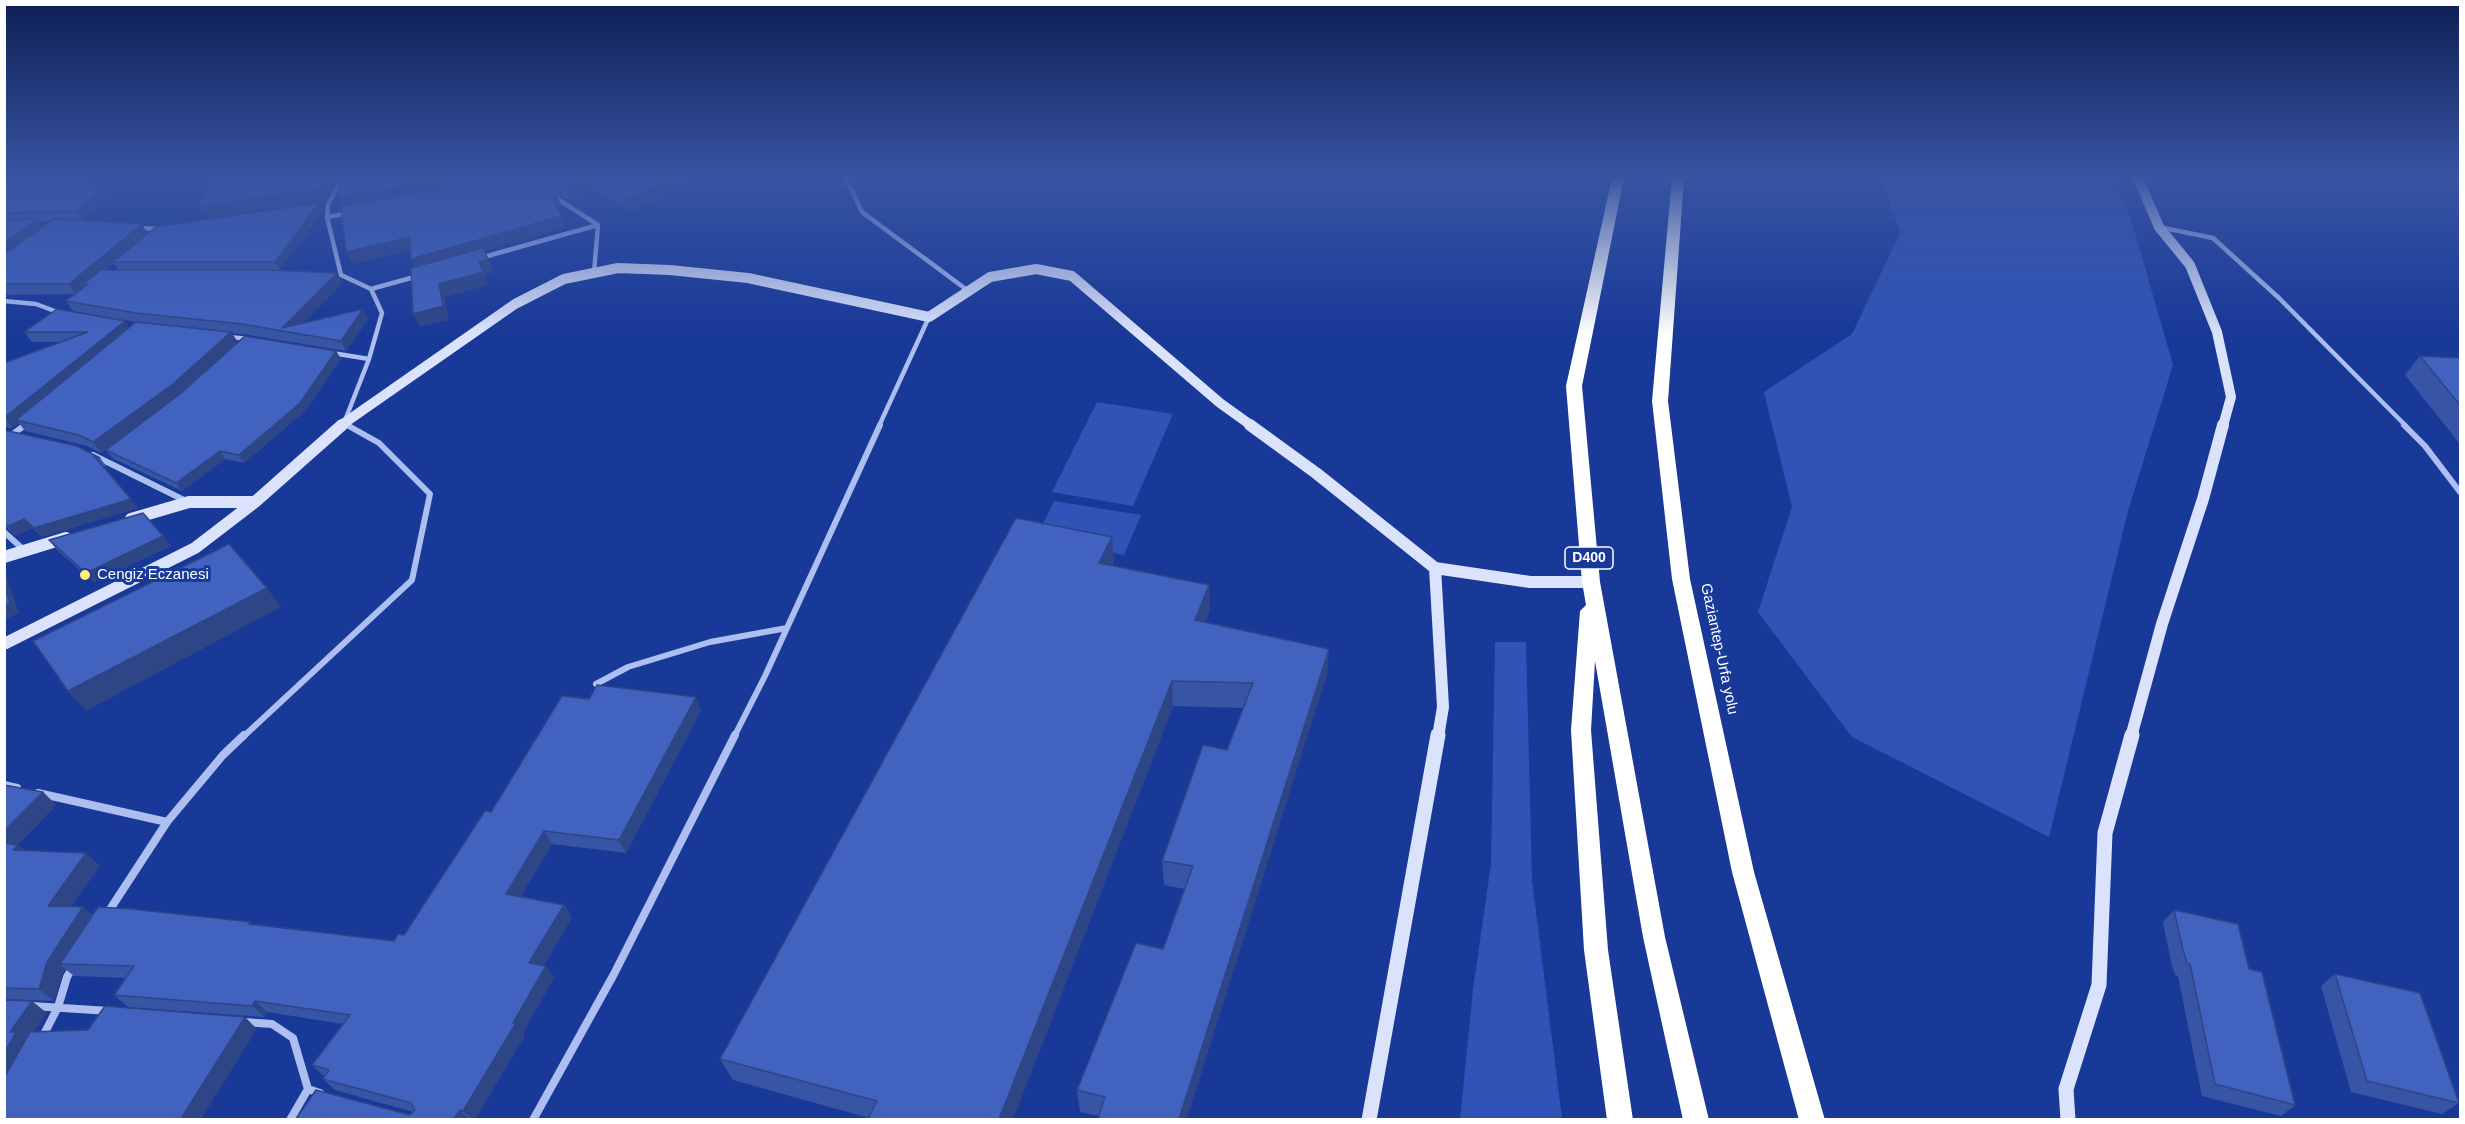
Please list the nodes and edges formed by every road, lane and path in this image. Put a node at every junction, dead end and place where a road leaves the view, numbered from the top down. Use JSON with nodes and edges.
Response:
{"nodes":[{"id":1,"x":158,"y":230,"type":"edge"},
{"id":2,"x":330,"y":230,"type":"edge"},
{"id":3,"x":579,"y":230,"type":"edge"},
{"id":4,"x":598,"y":230,"type":"edge"},
{"id":5,"x":887,"y":230,"type":"edge"},
{"id":6,"x":1607,"y":230,"type":"edge"},
{"id":7,"x":1674,"y":230,"type":"edge"},
{"id":8,"x":2162,"y":230,"type":"edge"},
{"id":9,"x":2176,"y":230,"type":"edge"},
{"id":10,"x":151,"y":237,"type":"edge"},
{"id":11,"x":923,"y":257,"type":"dead end"},
{"id":12,"x":473,"y":260,"type":"edge"},
{"id":13,"x":428,"y":273,"type":"edge"},
{"id":14,"x":594,"y":273,"type":"junction"},
{"id":15,"x":329,"y":275,"type":"edge"},
{"id":16,"x":340,"y":275,"type":"junction"},
{"id":17,"x":371,"y":289,"type":"junction"},
{"id":18,"x":968,"y":290,"type":"junction"},
{"id":19,"x":4,"y":301,"type":"edge"},
{"id":20,"x":70,"y":306,"type":"edge"},
{"id":21,"x":61,"y":313,"type":"junction"},
{"id":22,"x":73,"y":315,"type":"edge"},
{"id":23,"x":929,"y":317,"type":"junction"},
{"id":24,"x":225,"y":336,"type":"edge"},
{"id":25,"x":248,"y":339,"type":"junction"},
{"id":26,"x":259,"y":341,"type":"edge"},
{"id":27,"x":240,"y":346,"type":"edge"},
{"id":28,"x":325,"y":352,"type":"edge"},
{"id":29,"x":369,"y":359,"type":"junction"},
{"id":30,"x":32,"y":418,"type":"edge"},
{"id":31,"x":345,"y":423,"type":"junction"},
{"id":32,"x":4,"y":431,"type":"edge"},
{"id":33,"x":14,"y":434,"type":"junction"},
{"id":34,"x":24,"y":436,"type":"edge"},
{"id":35,"x":86,"y":451,"type":"edge"},
{"id":36,"x":111,"y":453,"type":"edge"},
{"id":37,"x":102,"y":459,"type":"junction"},
{"id":38,"x":2460,"y":492,"type":"edge"},
{"id":39,"x":189,"y":502,"type":"junction"},
{"id":40,"x":255,"y":502,"type":"junction"},
{"id":41,"x":123,"y":522,"type":"edge"},
{"id":42,"x":4,"y":532,"type":"edge"},
{"id":43,"x":80,"y":534,"type":"edge"},
{"id":44,"x":25,"y":550,"type":"junction"},
{"id":45,"x":4,"y":557,"type":"edge"},
{"id":46,"x":1436,"y":568,"type":"junction"},
{"id":47,"x":1592,"y":582,"type":"junction"},
{"id":48,"x":787,"y":628,"type":"junction"},
{"id":49,"x":4,"y":644,"type":"edge"},
{"id":50,"x":596,"y":684,"type":"edge"},
{"id":51,"x":4,"y":785,"type":"edge"},
{"id":52,"x":166,"y":822,"type":"junction"},
{"id":53,"x":105,"y":917,"type":"edge"},
{"id":54,"x":80,"y":957,"type":"edge"},
{"id":55,"x":26,"y":1006,"type":"edge"},
{"id":56,"x":58,"y":1007,"type":"junction"},
{"id":57,"x":117,"y":1011,"type":"edge"},
{"id":58,"x":236,"y":1021,"type":"edge"},
{"id":59,"x":39,"y":1044,"type":"edge"},
{"id":60,"x":308,"y":1089,"type":"junction"},
{"id":61,"x":330,"y":1095,"type":"edge"},
{"id":62,"x":290,"y":1119,"type":"edge"},
{"id":63,"x":532,"y":1119,"type":"edge"},
{"id":64,"x":1369,"y":1119,"type":"edge"},
{"id":65,"x":1620,"y":1119,"type":"edge"},
{"id":66,"x":1696,"y":1119,"type":"edge"},
{"id":67,"x":1812,"y":1119,"type":"edge"},
{"id":68,"x":2068,"y":1119,"type":"edge"}],
"edges":[{"from":1,"to":10,"type":"street"},
{"from":2,"to":16,"type":"street"},
{"from":3,"to":12,"type":"street"},
{"from":4,"to":14,"type":"street"},
{"from":5,"to":18,"type":"street"},
{"from":6,"to":47,"type":"highway","number":"D400"},
{"from":7,"to":67,"type":"highway","name":"Gaziantep-Urfa yolu"},
{"from":8,"to":68,"type":"street"},
{"from":9,"to":38,"type":"street"},
{"from":11,"to":18,"type":"street"},
{"from":13,"to":17,"type":"street"},
{"from":14,"to":23,"type":"street"},
{"from":14,"to":31,"type":"street"},
{"from":15,"to":16,"type":"street"},
{"from":16,"to":17,"type":"street"},
{"from":17,"to":29,"type":"street"},
{"from":18,"to":23,"type":"street"},
{"from":18,"to":46,"type":"street"},
{"from":19,"to":21,"type":"street"},
{"from":20,"to":21,"type":"street"},
{"from":21,"to":22,"type":"street"},
{"from":23,"to":48,"type":"street"},
{"from":24,"to":25,"type":"street"},
{"from":25,"to":26,"type":"street"},
{"from":25,"to":27,"type":"street"},
{"from":28,"to":29,"type":"street"},
{"from":29,"to":31,"type":"street"},
{"from":30,"to":33,"type":"street"},
{"from":31,"to":40,"type":"street"},
{"from":31,"to":52,"type":"street"},
{"from":32,"to":33,"type":"street"},
{"from":33,"to":34,"type":"street"},
{"from":35,"to":37,"type":"street"},
{"from":36,"to":37,"type":"street"},
{"from":37,"to":39,"type":"street"},
{"from":39,"to":40,"type":"street"},
{"from":39,"to":41,"type":"street"},
{"from":40,"to":49,"type":"street"},
{"from":42,"to":44,"type":"street"},
{"from":43,"to":44,"type":"street"},
{"from":44,"to":45,"type":"street"},
{"from":46,"to":47,"type":"street"},
{"from":46,"to":64,"type":"street"},
{"from":47,"to":65,"type":"highway"},
{"from":47,"to":66,"type":"highway","number":"D400"},
{"from":48,"to":50,"type":"street"},
{"from":48,"to":63,"type":"street"},
{"from":51,"to":52,"type":"street"},
{"from":52,"to":53,"type":"street"},
{"from":54,"to":56,"type":"street"},
{"from":55,"to":56,"type":"street"},
{"from":56,"to":57,"type":"street"},
{"from":56,"to":59,"type":"street"},
{"from":58,"to":60,"type":"street"},
{"from":60,"to":61,"type":"street"},
{"from":60,"to":62,"type":"street"}]}
